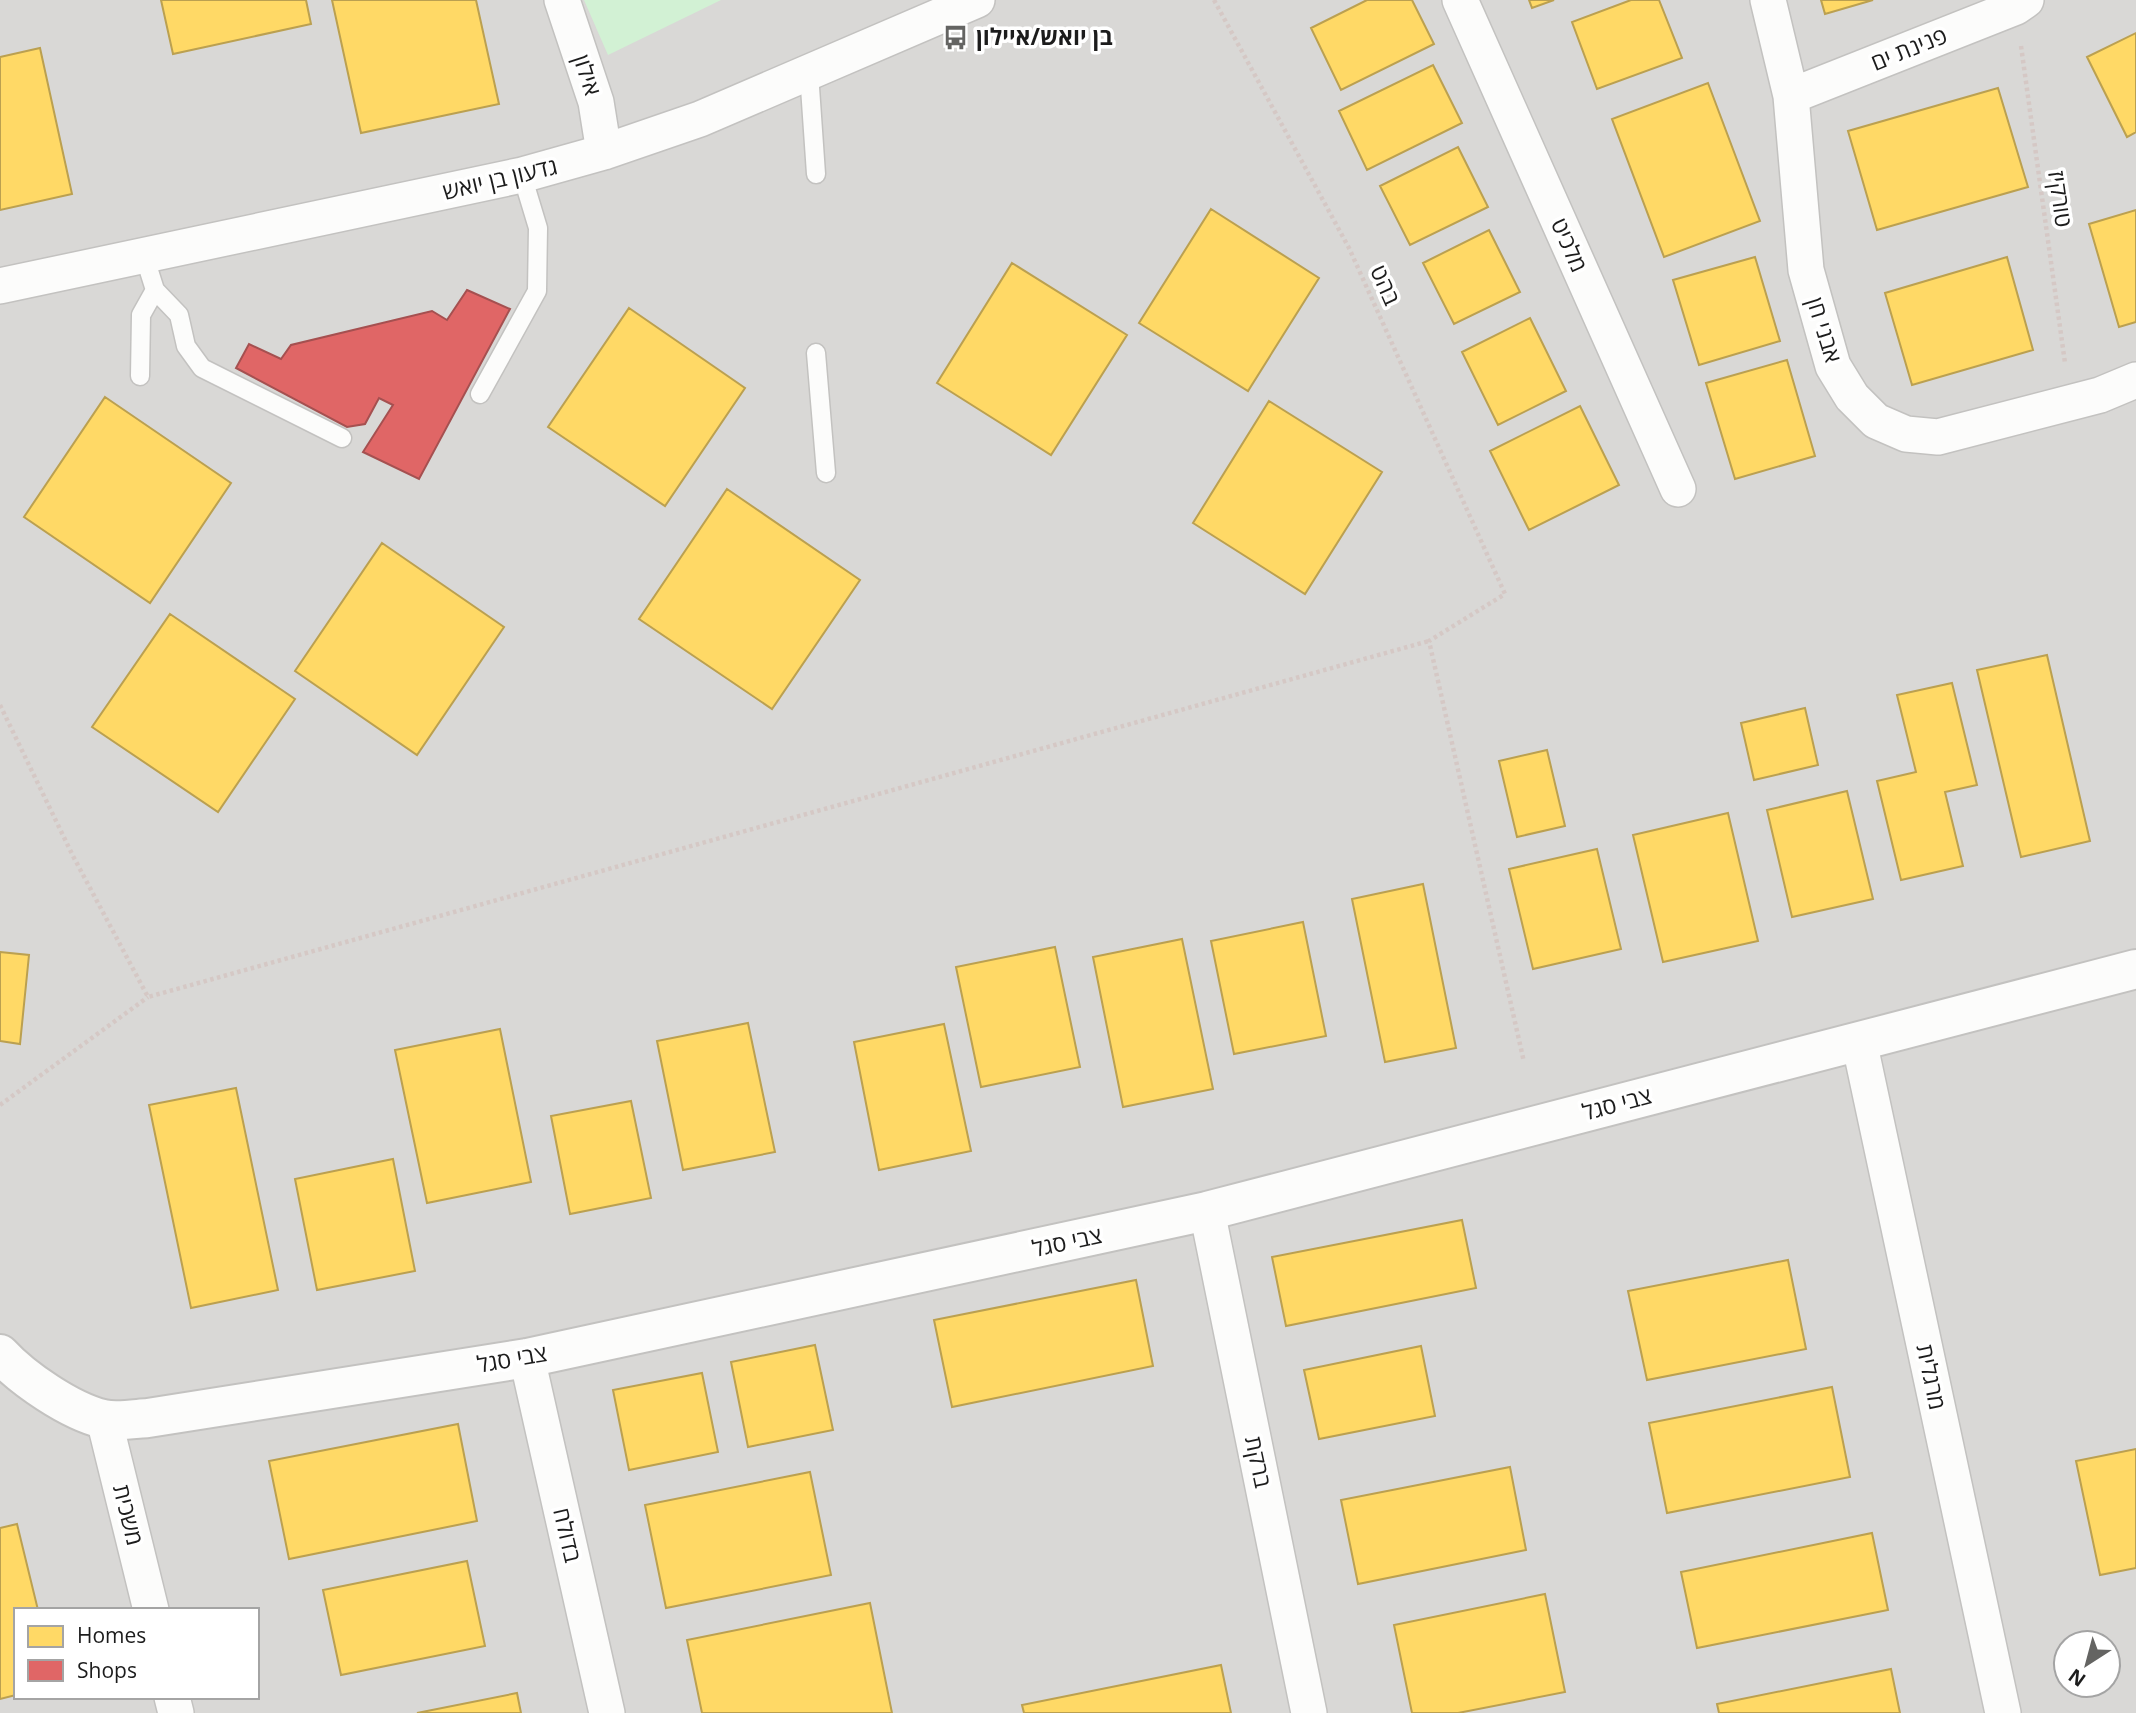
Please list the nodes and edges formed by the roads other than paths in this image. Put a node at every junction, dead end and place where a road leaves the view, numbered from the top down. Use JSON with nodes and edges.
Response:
{"nodes":[{"id":1,"x":562,"y":0,"type":"edge"},
{"id":2,"x":977,"y":0,"type":"edge"},
{"id":3,"x":1460,"y":0,"type":"edge"},
{"id":4,"x":1768,"y":0,"type":"edge"},
{"id":5,"x":2021,"y":3,"type":"edge"},
{"id":6,"x":809,"y":74,"type":"junction"},
{"id":7,"x":1791,"y":96,"type":"junction"},
{"id":8,"x":604,"y":152,"type":"junction"},
{"id":9,"x":816,"y":174,"type":"dead end"},
{"id":10,"x":522,"y":175,"type":"junction"},
{"id":11,"x":144,"y":255,"type":"junction"},
{"id":12,"x":0,"y":286,"type":"edge"},
{"id":13,"x":155,"y":290,"type":"junction"},
{"id":14,"x":816,"y":354,"type":"dead end"},
{"id":15,"x":140,"y":376,"type":"dead end"},
{"id":16,"x":2136,"y":380,"type":"edge"},
{"id":17,"x":480,"y":394,"type":"dead end"},
{"id":18,"x":342,"y":438,"type":"dead end"},
{"id":19,"x":826,"y":473,"type":"dead end"},
{"id":20,"x":1678,"y":489,"type":"dead end"},
{"id":21,"x":2136,"y":969,"type":"edge"},
{"id":22,"x":1859,"y":1041,"type":"junction"},
{"id":23,"x":1207,"y":1212,"type":"junction"},
{"id":24,"x":0,"y":1354,"type":"edge"},
{"id":25,"x":527,"y":1358,"type":"junction"},
{"id":26,"x":104,"y":1419,"type":"junction"},
{"id":27,"x":151,"y":1608,"type":"edge"},
{"id":28,"x":607,"y":1713,"type":"edge"},
{"id":29,"x":1310,"y":1713,"type":"edge"},
{"id":30,"x":2004,"y":1713,"type":"edge"}],
"edges":[{"from":1,"to":8,"type":"street","name":"אילון"},
{"from":2,"to":6,"type":"street","name":"גדעון בן יואש"},
{"from":3,"to":20,"type":"street","name":"מלכיט"},
{"from":4,"to":7,"type":"street","name":"אבני חן"},
{"from":5,"to":7,"type":"street","name":"פנינת ים"},
{"from":6,"to":8,"type":"street","name":"גדעון בן יואש"},
{"from":6,"to":9,"type":"lane"},
{"from":7,"to":16,"type":"street","name":"אבני חן"},
{"from":8,"to":10,"type":"street","name":"גדעון בן יואש"},
{"from":10,"to":11,"type":"street","name":"גדעון בן יואש"},
{"from":10,"to":17,"type":"lane"},
{"from":11,"to":12,"type":"street","name":"גדעון בן יואש"},
{"from":11,"to":13,"type":"lane"},
{"from":13,"to":15,"type":"lane"},
{"from":13,"to":18,"type":"lane"},
{"from":14,"to":19,"type":"lane"},
{"from":21,"to":22,"type":"street","name":"צבי סגל"},
{"from":22,"to":23,"type":"street","name":"צבי סגל"},
{"from":22,"to":30,"type":"street","name":"מרגלית"},
{"from":23,"to":25,"type":"street","name":"צבי סגל"},
{"from":23,"to":29,"type":"street","name":"ברקת"},
{"from":24,"to":26,"type":"street","name":"צבי סגל"},
{"from":25,"to":26,"type":"street","name":"צבי סגל"},
{"from":25,"to":28,"type":"street","name":"בדולח"},
{"from":26,"to":27,"type":"street","name":"משכית"}]}
